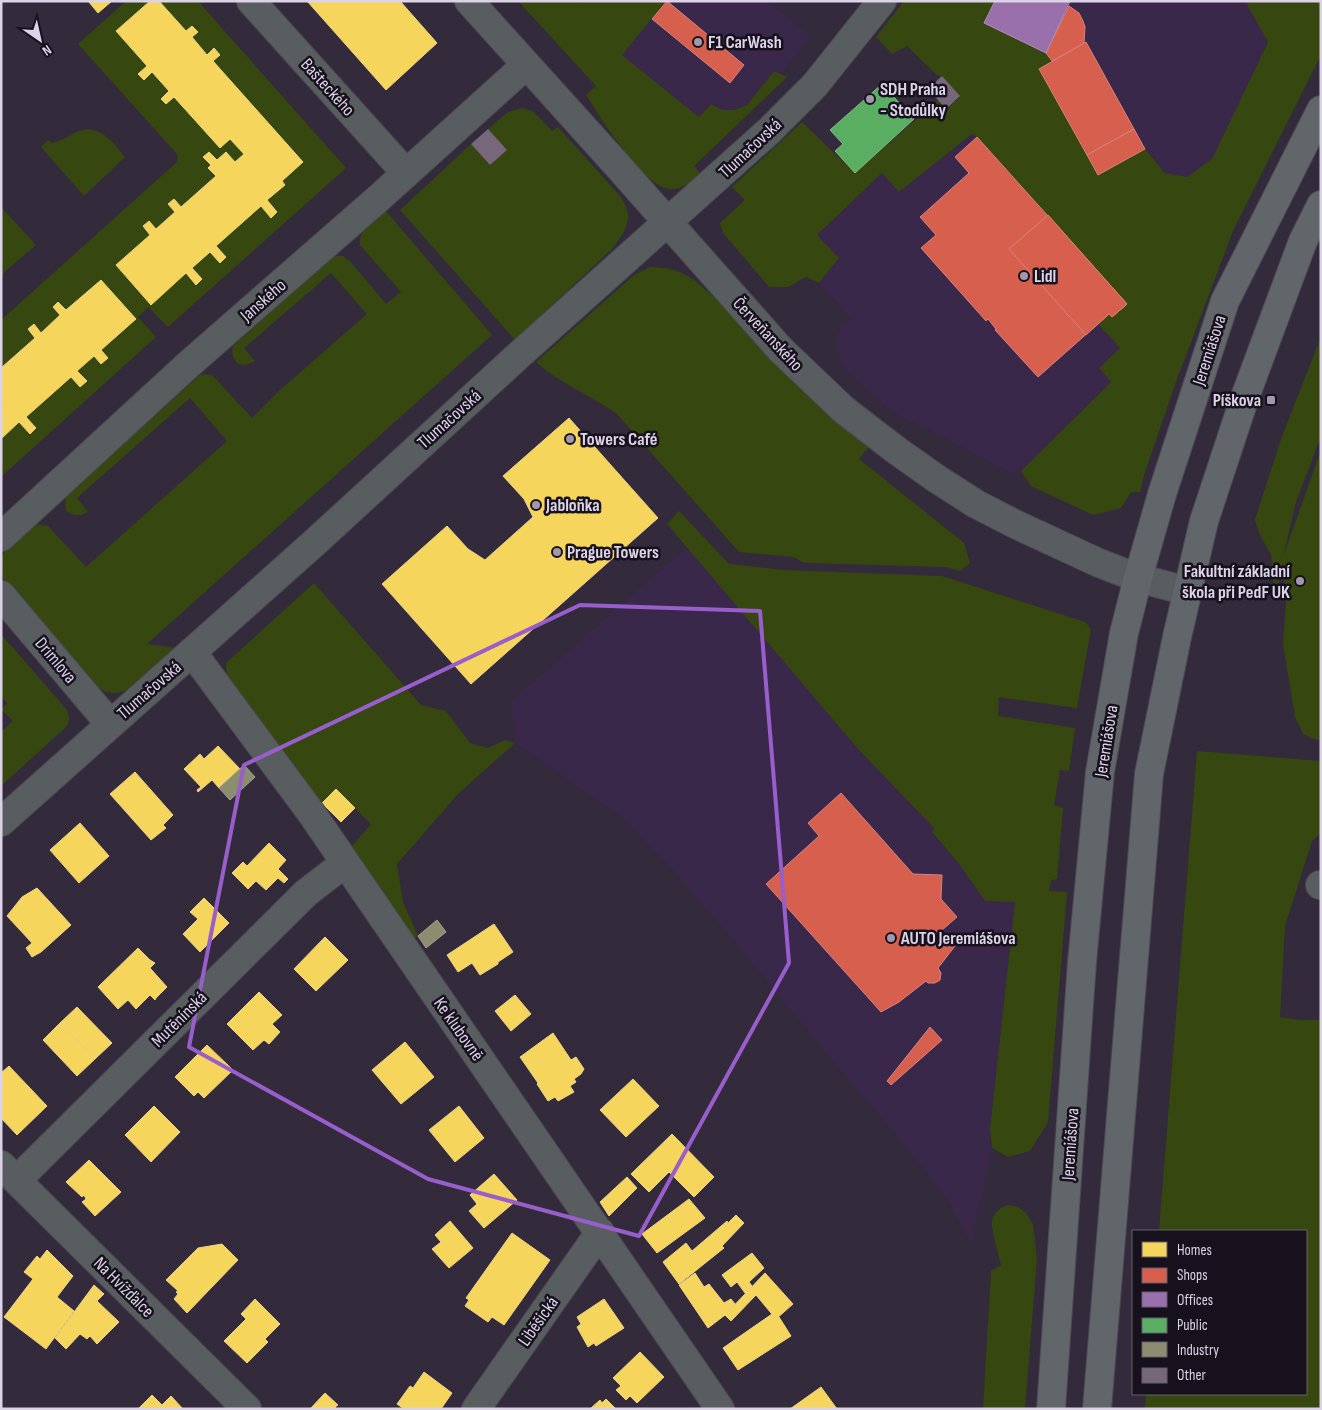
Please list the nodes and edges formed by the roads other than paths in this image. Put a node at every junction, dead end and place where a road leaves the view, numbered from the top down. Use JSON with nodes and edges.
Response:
{"nodes":[{"id":1,"x":251,"y":1,"type":"edge"},
{"id":2,"x":469,"y":1,"type":"edge"},
{"id":3,"x":882,"y":1,"type":"edge"},
{"id":4,"x":526,"y":65,"type":"junction"},
{"id":5,"x":1321,"y":110,"type":"edge"},
{"id":6,"x":406,"y":173,"type":"junction"},
{"id":7,"x":1321,"y":205,"type":"edge"},
{"id":8,"x":668,"y":222,"type":"junction"},
{"id":9,"x":1,"y":537,"type":"edge"},
{"id":10,"x":1138,"y":578,"type":"junction"},
{"id":11,"x":1187,"y":591,"type":"junction"},
{"id":12,"x":1,"y":596,"type":"edge"},
{"id":13,"x":192,"y":652,"type":"junction"},
{"id":14,"x":110,"y":724,"type":"junction"},
{"id":15,"x":1,"y":822,"type":"edge"},
{"id":16,"x":345,"y":863,"type":"junction"},
{"id":17,"x":9,"y":1172,"type":"edge"},
{"id":18,"x":600,"y":1232,"type":"junction"},
{"id":19,"x":247,"y":1409,"type":"edge"},
{"id":20,"x":476,"y":1409,"type":"edge"},
{"id":21,"x":720,"y":1409,"type":"edge"},
{"id":22,"x":1051,"y":1409,"type":"edge"},
{"id":23,"x":1097,"y":1409,"type":"edge"}],
"edges":[{"from":1,"to":6,"type":"street","name":"Bašteckého"},
{"from":2,"to":4,"type":"street","name":"Červeňanského"},
{"from":3,"to":8,"type":"street","name":"Tlumačovská"},
{"from":4,"to":6,"type":"street","name":"Janského"},
{"from":4,"to":8,"type":"street","name":"Červeňanského"},
{"from":5,"to":10,"type":"main road","name":"Jeremiášova"},
{"from":6,"to":9,"type":"street","name":"Janského"},
{"from":7,"to":11,"type":"main road"},
{"from":8,"to":10,"type":"street","name":"Červeňanského"},
{"from":8,"to":13,"type":"street","name":"Tlumačovská"},
{"from":10,"to":11,"type":"street"},
{"from":10,"to":22,"type":"main road","name":"Jeremiášova"},
{"from":11,"to":23,"type":"main road"},
{"from":12,"to":14,"type":"street","name":"Drimlova"},
{"from":13,"to":14,"type":"street","name":"Tlumačovská"},
{"from":13,"to":16,"type":"street","name":"Ke klubovně"},
{"from":14,"to":15,"type":"street","name":"Tlumačovská"},
{"from":16,"to":17,"type":"street","name":"Mutěnínská"},
{"from":16,"to":18,"type":"street","name":"Ke klubovně"},
{"from":17,"to":19,"type":"street","name":"Na Hvížďalce"},
{"from":18,"to":20,"type":"street","name":"Liběšická"},
{"from":18,"to":21,"type":"street","name":"Ke klubovně"}]}
